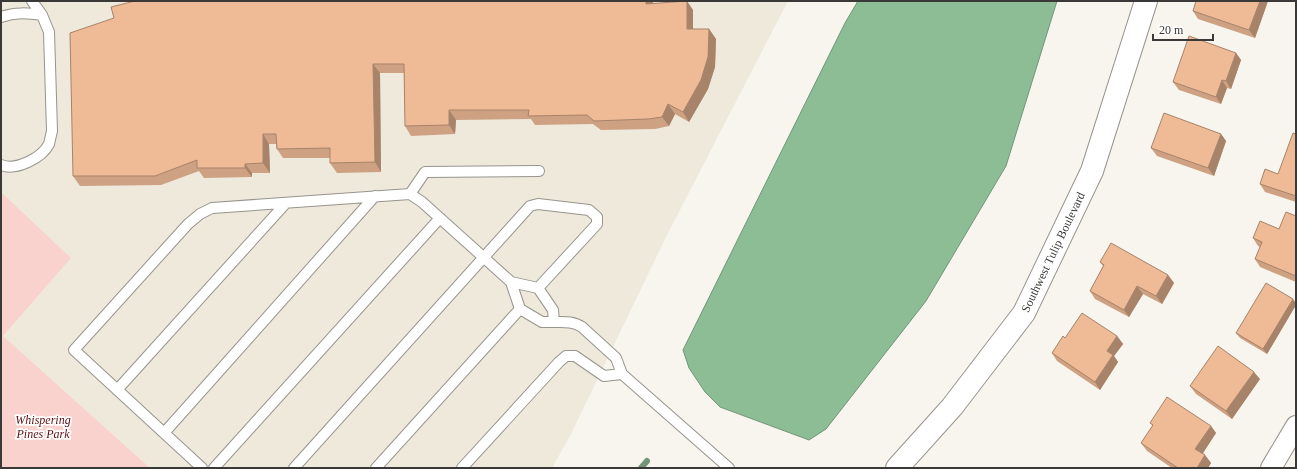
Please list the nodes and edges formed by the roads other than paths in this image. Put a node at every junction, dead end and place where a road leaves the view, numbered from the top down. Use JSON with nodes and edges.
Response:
{"nodes":[{"id":1,"x":32,"y":1,"type":"edge"},
{"id":2,"x":1146,"y":1,"type":"edge"},
{"id":3,"x":42,"y":15,"type":"junction"},
{"id":4,"x":1,"y":17,"type":"edge"},
{"id":5,"x":1,"y":165,"type":"edge"},
{"id":6,"x":539,"y":171,"type":"dead end"},
{"id":7,"x":410,"y":194,"type":"junction"},
{"id":8,"x":375,"y":196,"type":"junction"},
{"id":9,"x":286,"y":203,"type":"junction"},
{"id":10,"x":440,"y":218,"type":"junction"},
{"id":11,"x":483,"y":258,"type":"junction"},
{"id":12,"x":511,"y":282,"type":"junction"},
{"id":13,"x":538,"y":288,"type":"junction"},
{"id":14,"x":520,"y":309,"type":"junction"},
{"id":15,"x":554,"y":322,"type":"junction"},
{"id":16,"x":622,"y":374,"type":"junction"},
{"id":17,"x":117,"y":390,"type":"junction"},
{"id":18,"x":1296,"y":426,"type":"edge"},
{"id":19,"x":164,"y":433,"type":"junction"},
{"id":20,"x":202,"y":468,"type":"edge"},
{"id":21,"x":214,"y":468,"type":"edge"},
{"id":22,"x":294,"y":468,"type":"edge"},
{"id":23,"x":376,"y":468,"type":"edge"},
{"id":24,"x":462,"y":468,"type":"edge"},
{"id":25,"x":728,"y":468,"type":"edge"},
{"id":26,"x":897,"y":468,"type":"edge"},
{"id":27,"x":1271,"y":468,"type":"edge"}],
"edges":[{"from":1,"to":3,"type":"lane"},
{"from":2,"to":26,"type":"street","name":"Southwest Tulip Boulevard"},
{"from":3,"to":4,"type":"lane"},
{"from":3,"to":5,"type":"lane"},
{"from":6,"to":7,"type":"lane"},
{"from":7,"to":8,"type":"lane"},
{"from":7,"to":10,"type":"lane"},
{"from":8,"to":9,"type":"lane"},
{"from":8,"to":19,"type":"lane"},
{"from":9,"to":17,"type":"lane"},
{"from":9,"to":17,"type":"lane"},
{"from":10,"to":11,"type":"lane"},
{"from":10,"to":21,"type":"lane"},
{"from":11,"to":12,"type":"lane"},
{"from":11,"to":13,"type":"lane"},
{"from":11,"to":22,"type":"lane"},
{"from":12,"to":13,"type":"lane"},
{"from":12,"to":14,"type":"lane"},
{"from":13,"to":15,"type":"lane"},
{"from":14,"to":15,"type":"lane"},
{"from":14,"to":23,"type":"lane"},
{"from":15,"to":16,"type":"lane"},
{"from":16,"to":24,"type":"lane"},
{"from":16,"to":25,"type":"lane"},
{"from":17,"to":19,"type":"lane"},
{"from":18,"to":27,"type":"street"},
{"from":19,"to":20,"type":"lane"}]}
